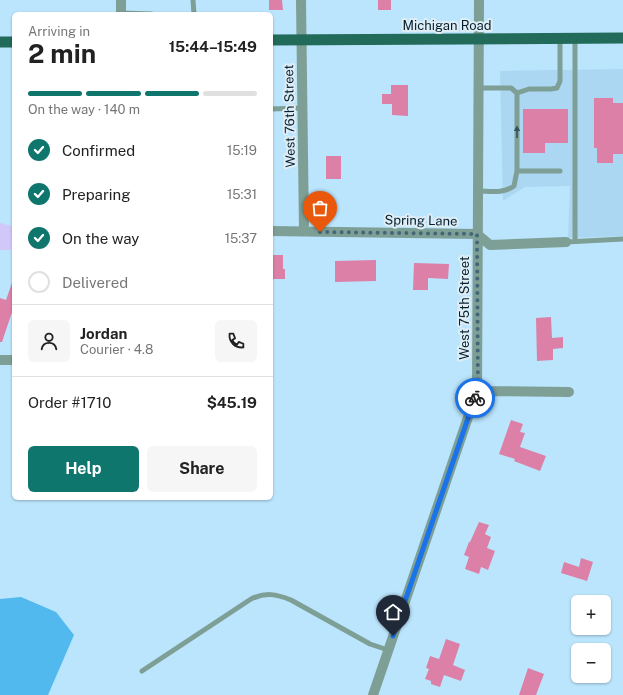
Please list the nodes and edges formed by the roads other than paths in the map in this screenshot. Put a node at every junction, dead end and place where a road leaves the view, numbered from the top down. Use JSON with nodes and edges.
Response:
{"nodes":[{"id":1,"x":121,"y":0,"type":"edge"},
{"id":2,"x":193,"y":0,"type":"edge"},
{"id":3,"x":301,"y":0,"type":"edge"},
{"id":4,"x":479,"y":0,"type":"edge"},
{"id":5,"x":121,"y":12,"type":"edge"},
{"id":6,"x":194,"y":12,"type":"edge"},
{"id":7,"x":560,"y":38,"type":"junction"},
{"id":8,"x":575,"y":38,"type":"junction"},
{"id":9,"x":623,"y":38,"type":"edge"},
{"id":10,"x":480,"y":39,"type":"junction"},
{"id":11,"x":273,"y":40,"type":"edge"},
{"id":12,"x":302,"y":40,"type":"junction"},
{"id":13,"x":0,"y":42,"type":"edge"},
{"id":14,"x":12,"y":42,"type":"edge"},
{"id":15,"x":479,"y":88,"type":"junction"},
{"id":16,"x":517,"y":93,"type":"junction"},
{"id":17,"x":302,"y":108,"type":"junction"},
{"id":18,"x":273,"y":109,"type":"edge"},
{"id":19,"x":517,"y":171,"type":"junction"},
{"id":20,"x":560,"y":171,"type":"dead end"},
{"id":21,"x":478,"y":191,"type":"junction"},
{"id":22,"x":273,"y":231,"type":"edge"},
{"id":23,"x":304,"y":231,"type":"junction"},
{"id":24,"x":477,"y":234,"type":"junction"},
{"id":25,"x":623,"y":239,"type":"edge"},
{"id":26,"x":570,"y":241,"type":"junction"},
{"id":27,"x":0,"y":360,"type":"edge"},
{"id":28,"x":12,"y":360,"type":"edge"},
{"id":29,"x":478,"y":391,"type":"junction"},
{"id":30,"x":569,"y":392,"type":"dead end"},
{"id":31,"x":388,"y":650,"type":"junction"},
{"id":32,"x":142,"y":671,"type":"dead end"},
{"id":33,"x":372,"y":695,"type":"edge"}],
"edges":[{"from":1,"to":5,"type":"street"},
{"from":2,"to":6,"type":"lane"},
{"from":3,"to":12,"type":"street","name":"West 76th Street"},
{"from":4,"to":10,"type":"street","name":"West 75th Street"},
{"from":7,"to":8,"type":"main road","name":"Michigan Road"},
{"from":7,"to":10,"type":"main road","name":"Michigan Road"},
{"from":7,"to":16,"type":"lane"},
{"from":8,"to":9,"type":"main road","name":"Michigan Road"},
{"from":8,"to":26,"type":"lane"},
{"from":10,"to":12,"type":"main road","name":"Michigan Road"},
{"from":10,"to":15,"type":"street","name":"West 75th Street"},
{"from":11,"to":12,"type":"main road","name":"Michigan Road"},
{"from":12,"to":17,"type":"street","name":"West 76th Street"},
{"from":13,"to":14,"type":"main road"},
{"from":15,"to":16,"type":"lane"},
{"from":15,"to":21,"type":"street","name":"West 75th Street"},
{"from":19,"to":16,"type":"lane","one_way":true},
{"from":17,"to":18,"type":"lane"},
{"from":17,"to":23,"type":"street","name":"West 76th Street"},
{"from":19,"to":20,"type":"lane"},
{"from":19,"to":21,"type":"lane"},
{"from":21,"to":24,"type":"street","name":"West 75th Street"},
{"from":22,"to":23,"type":"street","name":"Spring Lane"},
{"from":23,"to":24,"type":"street","name":"Spring Lane"},
{"from":24,"to":26,"type":"street"},
{"from":24,"to":29,"type":"street","name":"West 75th Street"},
{"from":25,"to":26,"type":"lane"},
{"from":27,"to":28,"type":"street"},
{"from":29,"to":30,"type":"street"},
{"from":29,"to":31,"type":"street","name":"West 75th Street"},
{"from":31,"to":32,"type":"lane"},
{"from":31,"to":33,"type":"street","name":"West 75th Street"}]}
